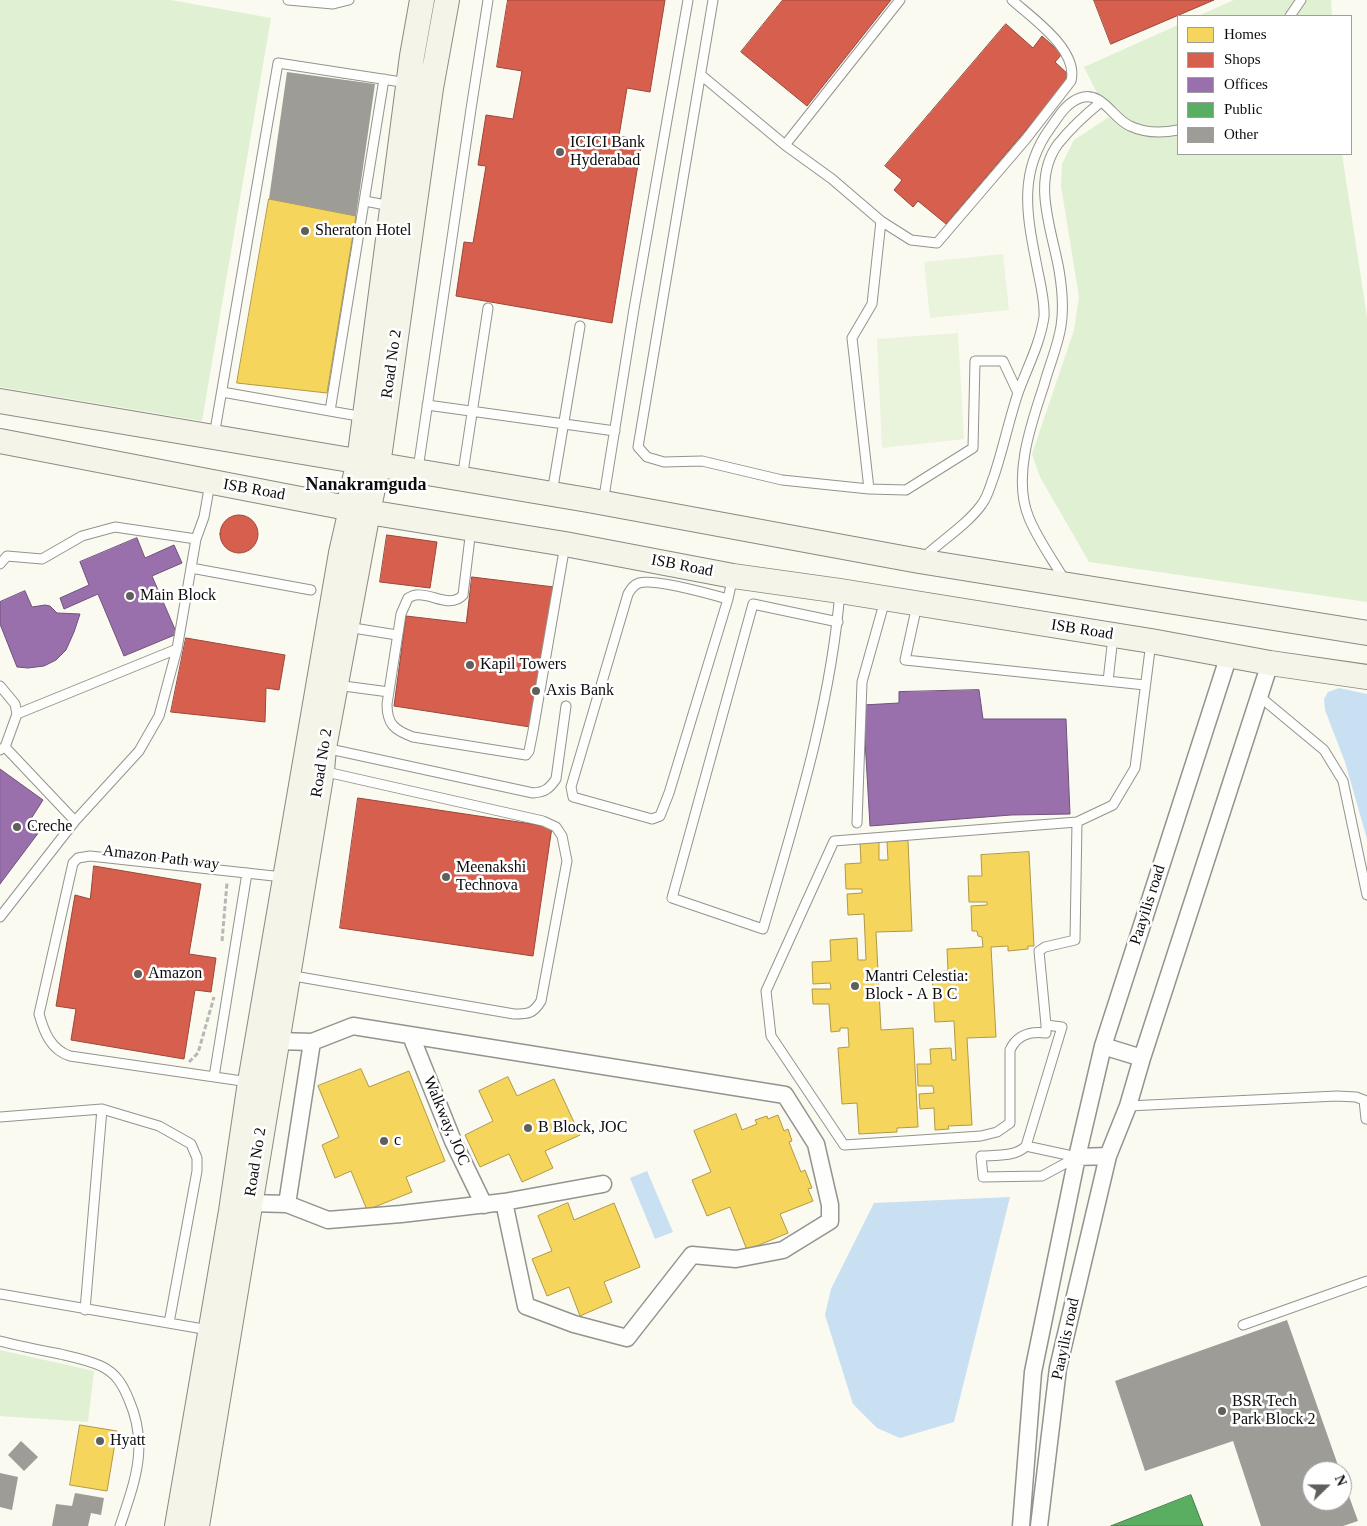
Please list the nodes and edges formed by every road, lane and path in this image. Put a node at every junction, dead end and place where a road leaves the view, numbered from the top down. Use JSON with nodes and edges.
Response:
{"nodes":[{"id":1,"x":288,"y":0,"type":"edge"},
{"id":2,"x":349,"y":0,"type":"edge"},
{"id":3,"x":422,"y":0,"type":"edge"},
{"id":4,"x":447,"y":0,"type":"edge"},
{"id":5,"x":488,"y":0,"type":"edge"},
{"id":6,"x":688,"y":0,"type":"edge"},
{"id":7,"x":713,"y":0,"type":"edge"},
{"id":8,"x":900,"y":0,"type":"edge"},
{"id":9,"x":1012,"y":0,"type":"edge"},
{"id":10,"x":1301,"y":0,"type":"edge"},
{"id":11,"x":1291,"y":15,"type":"edge"},
{"id":12,"x":701,"y":74,"type":"junction"},
{"id":13,"x":384,"y":79,"type":"junction"},
{"id":14,"x":409,"y":83,"type":"junction"},
{"id":15,"x":1102,"y":102,"type":"junction"},
{"id":16,"x":1177,"y":130,"type":"edge"},
{"id":17,"x":785,"y":145,"type":"junction"},
{"id":18,"x":365,"y":201,"type":"junction"},
{"id":19,"x":392,"y":206,"type":"junction"},
{"id":20,"x":881,"y":221,"type":"junction"},
{"id":21,"x":488,"y":308,"type":"dead end"},
{"id":22,"x":580,"y":326,"type":"dead end"},
{"id":23,"x":222,"y":392,"type":"junction"},
{"id":24,"x":1018,"y":393,"type":"junction"},
{"id":25,"x":0,"y":401,"type":"edge"},
{"id":26,"x":428,"y":405,"type":"junction"},
{"id":27,"x":330,"y":411,"type":"junction"},
{"id":28,"x":472,"y":411,"type":"junction"},
{"id":29,"x":365,"y":417,"type":"junction"},
{"id":30,"x":563,"y":423,"type":"junction"},
{"id":31,"x":615,"y":431,"type":"junction"},
{"id":32,"x":214,"y":437,"type":"junction"},
{"id":33,"x":0,"y":441,"type":"edge"},
{"id":34,"x":369,"y":463,"type":"junction"},
{"id":35,"x":417,"y":472,"type":"junction"},
{"id":36,"x":462,"y":479,"type":"junction"},
{"id":37,"x":210,"y":483,"type":"junction"},
{"id":38,"x":869,"y":489,"type":"junction"},
{"id":39,"x":552,"y":494,"type":"junction"},
{"id":40,"x":603,"y":503,"type":"junction"},
{"id":41,"x":358,"y":509,"type":"junction"},
{"id":42,"x":471,"y":528,"type":"junction"},
{"id":43,"x":196,"y":540,"type":"junction"},
{"id":44,"x":565,"y":544,"type":"junction"},
{"id":45,"x":919,"y":561,"type":"junction"},
{"id":46,"x":0,"y":564,"type":"edge"},
{"id":47,"x":191,"y":568,"type":"junction"},
{"id":48,"x":734,"y":576,"type":"junction"},
{"id":49,"x":698,"y":580,"type":"junction"},
{"id":50,"x":1067,"y":584,"type":"junction"},
{"id":51,"x":311,"y":590,"type":"dead end"},
{"id":52,"x":840,"y":591,"type":"junction"},
{"id":53,"x":728,"y":599,"type":"junction"},
{"id":54,"x":885,"y":599,"type":"junction"},
{"id":55,"x":917,"y":604,"type":"junction"},
{"id":56,"x":838,"y":622,"type":"junction"},
{"id":57,"x":346,"y":627,"type":"junction"},
{"id":58,"x":1367,"y":633,"type":"edge"},
{"id":59,"x":397,"y":634,"type":"junction"},
{"id":60,"x":1113,"y":635,"type":"junction"},
{"id":61,"x":1151,"y":641,"type":"junction"},
{"id":62,"x":177,"y":649,"type":"junction"},
{"id":63,"x":1229,"y":655,"type":"junction"},
{"id":64,"x":1270,"y":663,"type":"junction"},
{"id":65,"x":1367,"y":677,"type":"edge"},
{"id":66,"x":1108,"y":681,"type":"junction"},
{"id":67,"x":336,"y":684,"type":"junction"},
{"id":68,"x":1145,"y":685,"type":"junction"},
{"id":69,"x":0,"y":686,"type":"edge"},
{"id":70,"x":389,"y":692,"type":"junction"},
{"id":71,"x":1260,"y":696,"type":"junction"},
{"id":72,"x":566,"y":706,"type":"dead end"},
{"id":73,"x":17,"y":714,"type":"junction"},
{"id":74,"x":3,"y":748,"type":"edge"},
{"id":75,"x":324,"y":748,"type":"junction"},
{"id":76,"x":322,"y":771,"type":"junction"},
{"id":77,"x":75,"y":821,"type":"junction"},
{"id":78,"x":1077,"y":822,"type":"junction"},
{"id":79,"x":857,"y":823,"type":"dead end"},
{"id":80,"x":246,"y":878,"type":"junction"},
{"id":81,"x":285,"y":878,"type":"junction"},
{"id":82,"x":1367,"y":895,"type":"edge"},
{"id":83,"x":0,"y":916,"type":"edge"},
{"id":84,"x":222,"y":943,"type":"dead end"},
{"id":85,"x":288,"y":975,"type":"junction"},
{"id":86,"x":215,"y":992,"type":"dead end"},
{"id":87,"x":1046,"y":1025,"type":"junction"},
{"id":88,"x":412,"y":1036,"type":"junction"},
{"id":89,"x":276,"y":1041,"type":"junction"},
{"id":90,"x":312,"y":1042,"type":"junction"},
{"id":91,"x":1103,"y":1046,"type":"junction"},
{"id":92,"x":1142,"y":1058,"type":"junction"},
{"id":93,"x":187,"y":1063,"type":"dead end"},
{"id":94,"x":214,"y":1077,"type":"junction"},
{"id":95,"x":250,"y":1082,"type":"junction"},
{"id":96,"x":1128,"y":1106,"type":"junction"},
{"id":97,"x":102,"y":1109,"type":"junction"},
{"id":98,"x":0,"y":1117,"type":"edge"},
{"id":99,"x":1366,"y":1119,"type":"edge"},
{"id":100,"x":1026,"y":1146,"type":"junction"},
{"id":101,"x":1108,"y":1156,"type":"junction"},
{"id":102,"x":1077,"y":1157,"type":"junction"},
{"id":103,"x":603,"y":1184,"type":"dead end"},
{"id":104,"x":504,"y":1202,"type":"junction"},
{"id":105,"x":250,"y":1203,"type":"junction"},
{"id":106,"x":287,"y":1204,"type":"junction"},
{"id":107,"x":484,"y":1204,"type":"junction"},
{"id":108,"x":1367,"y":1281,"type":"edge"},
{"id":109,"x":0,"y":1294,"type":"edge"},
{"id":110,"x":85,"y":1310,"type":"junction"},
{"id":111,"x":168,"y":1323,"type":"junction"},
{"id":112,"x":1243,"y":1325,"type":"dead end"},
{"id":113,"x":211,"y":1330,"type":"junction"},
{"id":114,"x":0,"y":1341,"type":"edge"},
{"id":115,"x":120,"y":1526,"type":"edge"},
{"id":116,"x":177,"y":1526,"type":"edge"},
{"id":117,"x":197,"y":1526,"type":"edge"},
{"id":118,"x":1021,"y":1526,"type":"edge"},
{"id":119,"x":1039,"y":1526,"type":"edge"}],
"edges":[{"from":1,"to":2,"type":"lane"},
{"from":3,"to":14,"type":"street","name":"Road No 2"},
{"from":4,"to":34,"type":"street","name":"Road No 2"},
{"from":5,"to":26,"type":"lane"},
{"from":6,"to":31,"type":"lane"},
{"from":7,"to":12,"type":"lane"},
{"from":8,"to":17,"type":"lane"},
{"from":9,"to":20,"type":"lane"},
{"from":10,"to":11,"type":"lane"},
{"from":12,"to":17,"type":"lane"},
{"from":12,"to":38,"type":"lane"},
{"from":13,"to":14,"type":"lane"},
{"from":13,"to":18,"type":"lane"},
{"from":13,"to":23,"type":"lane"},
{"from":14,"to":19,"type":"street","name":"Road No 2"},
{"from":15,"to":16,"type":"lane"},
{"from":15,"to":24,"type":"lane"},
{"from":15,"to":50,"type":"lane"},
{"from":17,"to":20,"type":"lane"},
{"from":18,"to":19,"type":"lane"},
{"from":18,"to":27,"type":"lane"},
{"from":19,"to":29,"type":"street","name":"Road No 2"},
{"from":20,"to":38,"type":"lane"},
{"from":21,"to":28,"type":"lane"},
{"from":22,"to":30,"type":"lane"},
{"from":23,"to":27,"type":"lane"},
{"from":23,"to":32,"type":"lane"},
{"from":24,"to":38,"type":"lane"},
{"from":24,"to":45,"type":"lane"},
{"from":25,"to":32,"type":"street"},
{"from":26,"to":28,"type":"lane"},
{"from":26,"to":35,"type":"lane"},
{"from":27,"to":29,"type":"lane"},
{"from":28,"to":30,"type":"lane"},
{"from":28,"to":36,"type":"lane"},
{"from":29,"to":34,"type":"street","name":"Road No 2"},
{"from":30,"to":31,"type":"lane"},
{"from":30,"to":39,"type":"lane"},
{"from":31,"to":40,"type":"lane"},
{"from":32,"to":34,"type":"street"},
{"from":33,"to":37,"type":"street","name":"ISB Road"},
{"from":34,"to":35,"type":"street"},
{"from":34,"to":41,"type":"street","name":"Road No 2"},
{"from":35,"to":36,"type":"street"},
{"from":36,"to":39,"type":"street"},
{"from":37,"to":41,"type":"street","name":"ISB Road"},
{"from":37,"to":43,"type":"lane"},
{"from":39,"to":40,"type":"street"},
{"from":40,"to":45,"type":"street"},
{"from":41,"to":42,"type":"street","name":"ISB Road"},
{"from":41,"to":57,"type":"street","name":"Road No 2"},
{"from":41,"to":81,"type":"street","name":"Road No 2"},
{"from":42,"to":44,"type":"street","name":"ISB Road"},
{"from":42,"to":59,"type":"lane"},
{"from":43,"to":46,"type":"lane"},
{"from":43,"to":47,"type":"lane"},
{"from":44,"to":49,"type":"street","name":"ISB Road"},
{"from":44,"to":70,"type":"lane"},
{"from":45,"to":50,"type":"street"},
{"from":47,"to":51,"type":"lane"},
{"from":47,"to":62,"type":"lane"},
{"from":48,"to":49,"type":"street","name":"ISB Road"},
{"from":48,"to":52,"type":"street","name":"ISB Road"},
{"from":48,"to":53,"type":"lane"},
{"from":49,"to":53,"type":"lane"},
{"from":49,"to":53,"type":"lane"},
{"from":50,"to":58,"type":"street"},
{"from":52,"to":54,"type":"street","name":"ISB Road"},
{"from":52,"to":56,"type":"lane"},
{"from":54,"to":55,"type":"street","name":"ISB Road"},
{"from":54,"to":79,"type":"lane"},
{"from":55,"to":60,"type":"street","name":"ISB Road"},
{"from":55,"to":66,"type":"lane"},
{"from":56,"to":56,"type":"lane"},
{"from":57,"to":59,"type":"lane"},
{"from":57,"to":67,"type":"street","name":"Road No 2"},
{"from":59,"to":70,"type":"lane"},
{"from":60,"to":61,"type":"street","name":"ISB Road"},
{"from":60,"to":66,"type":"lane"},
{"from":61,"to":63,"type":"street","name":"ISB Road"},
{"from":61,"to":68,"type":"lane"},
{"from":62,"to":73,"type":"lane"},
{"from":62,"to":77,"type":"lane"},
{"from":63,"to":64,"type":"street","name":"ISB Road"},
{"from":63,"to":91,"type":"street","name":"Paayilis road"},
{"from":64,"to":65,"type":"street","name":"ISB Road"},
{"from":64,"to":71,"type":"street","name":"Paayilis road"},
{"from":66,"to":68,"type":"lane"},
{"from":67,"to":70,"type":"lane"},
{"from":67,"to":75,"type":"street","name":"Road No 2"},
{"from":68,"to":78,"type":"lane"},
{"from":69,"to":73,"type":"lane"},
{"from":71,"to":82,"type":"lane"},
{"from":71,"to":92,"type":"street","name":"Paayilis road"},
{"from":72,"to":75,"type":"lane"},
{"from":73,"to":74,"type":"lane"},
{"from":74,"to":77,"type":"lane"},
{"from":75,"to":76,"type":"street","name":"Road No 2"},
{"from":76,"to":85,"type":"street","name":"Road No 2"},
{"from":76,"to":85,"type":"lane"},
{"from":77,"to":83,"type":"lane"},
{"from":78,"to":87,"type":"lane"},
{"from":78,"to":87,"type":"lane"},
{"from":80,"to":81,"type":"lane"},
{"from":80,"to":84,"type":"path","name":"Amazon Path way"},
{"from":80,"to":94,"type":"lane"},
{"from":80,"to":94,"type":"lane"},
{"from":81,"to":95,"type":"street","name":"Road No 2"},
{"from":85,"to":89,"type":"street","name":"Road No 2"},
{"from":86,"to":93,"type":"path"},
{"from":87,"to":100,"type":"lane"},
{"from":88,"to":90,"type":"street"},
{"from":88,"to":104,"type":"street"},
{"from":88,"to":107,"type":"street","name":"Walkway, JOC"},
{"from":89,"to":90,"type":"street"},
{"from":89,"to":105,"type":"street","name":"Road No 2"},
{"from":90,"to":106,"type":"street"},
{"from":91,"to":92,"type":"street"},
{"from":91,"to":102,"type":"street","name":"Paayilis road"},
{"from":92,"to":96,"type":"street","name":"Paayilis road"},
{"from":94,"to":95,"type":"lane"},
{"from":95,"to":113,"type":"street","name":"Road No 2"},
{"from":96,"to":99,"type":"lane"},
{"from":96,"to":101,"type":"street","name":"Paayilis road"},
{"from":97,"to":98,"type":"lane"},
{"from":97,"to":110,"type":"lane"},
{"from":97,"to":111,"type":"lane"},
{"from":100,"to":102,"type":"lane"},
{"from":100,"to":102,"type":"lane"},
{"from":101,"to":102,"type":"street"},
{"from":101,"to":119,"type":"street","name":"Paayilis road"},
{"from":102,"to":118,"type":"street","name":"Paayilis road"},
{"from":103,"to":104,"type":"street"},
{"from":104,"to":107,"type":"street"},
{"from":105,"to":106,"type":"street"},
{"from":105,"to":117,"type":"street","name":"Road No 2"},
{"from":106,"to":107,"type":"street"},
{"from":108,"to":112,"type":"lane"},
{"from":109,"to":110,"type":"lane"},
{"from":110,"to":111,"type":"lane"},
{"from":111,"to":113,"type":"lane"},
{"from":113,"to":116,"type":"street","name":"Road No 2"},
{"from":114,"to":115,"type":"lane"}]}
